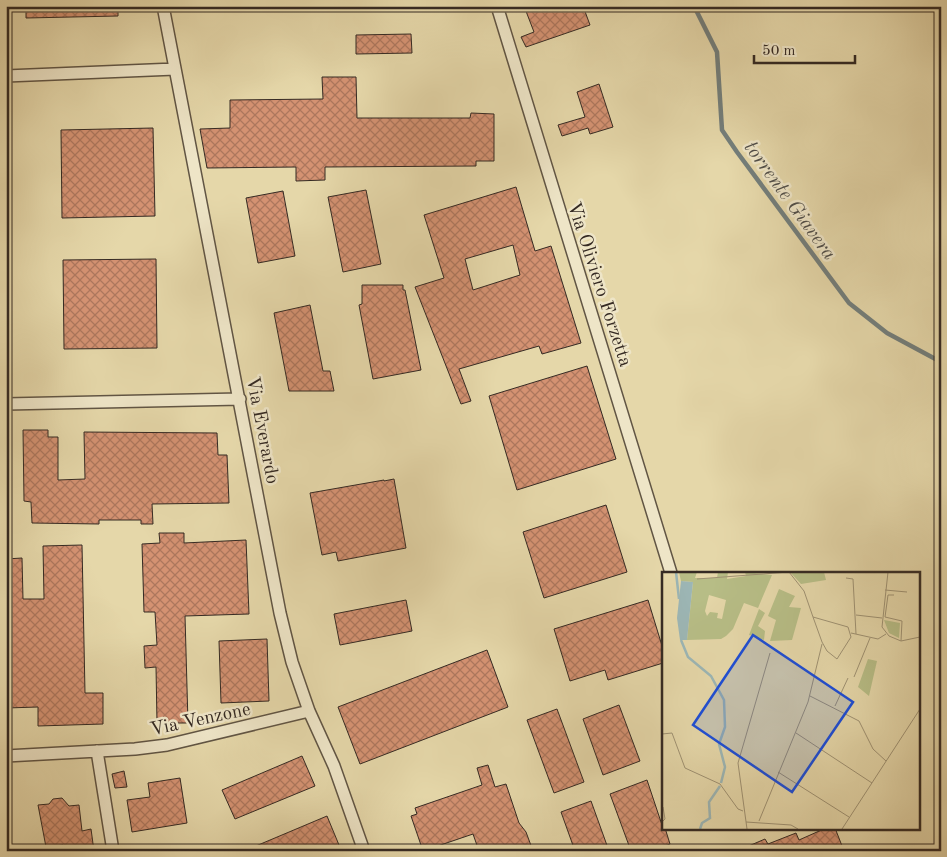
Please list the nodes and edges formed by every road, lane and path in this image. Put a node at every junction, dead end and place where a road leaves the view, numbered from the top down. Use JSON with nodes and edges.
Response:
{"nodes":[{"id":1,"x":163,"y":6,"type":"edge"},
{"id":2,"x":497,"y":6,"type":"edge"},
{"id":3,"x":175,"y":69,"type":"junction"},
{"id":4,"x":6,"y":76,"type":"edge"},
{"id":5,"x":240,"y":399,"type":"junction"},
{"id":6,"x":6,"y":404,"type":"edge"},
{"id":7,"x":671,"y":572,"type":"edge"},
{"id":8,"x":309,"y":711,"type":"junction"},
{"id":9,"x":96,"y":751,"type":"junction"},
{"id":10,"x":6,"y":756,"type":"edge"},
{"id":11,"x":113,"y":851,"type":"edge"},
{"id":12,"x":364,"y":851,"type":"edge"}],
"edges":[{"from":1,"to":3,"type":"street","name":"Via Everardo"},
{"from":2,"to":7,"type":"street","name":"Via Oliviero Forzetta"},
{"from":3,"to":4,"type":"street"},
{"from":3,"to":5,"type":"street","name":"Via Everardo"},
{"from":5,"to":6,"type":"street"},
{"from":5,"to":8,"type":"street","name":"Via Everardo"},
{"from":8,"to":9,"type":"street","name":"Via Venzone"},
{"from":8,"to":12,"type":"street","name":"Via Everardo"},
{"from":9,"to":10,"type":"street","name":"Via Venzone"},
{"from":9,"to":11,"type":"street"}]}
